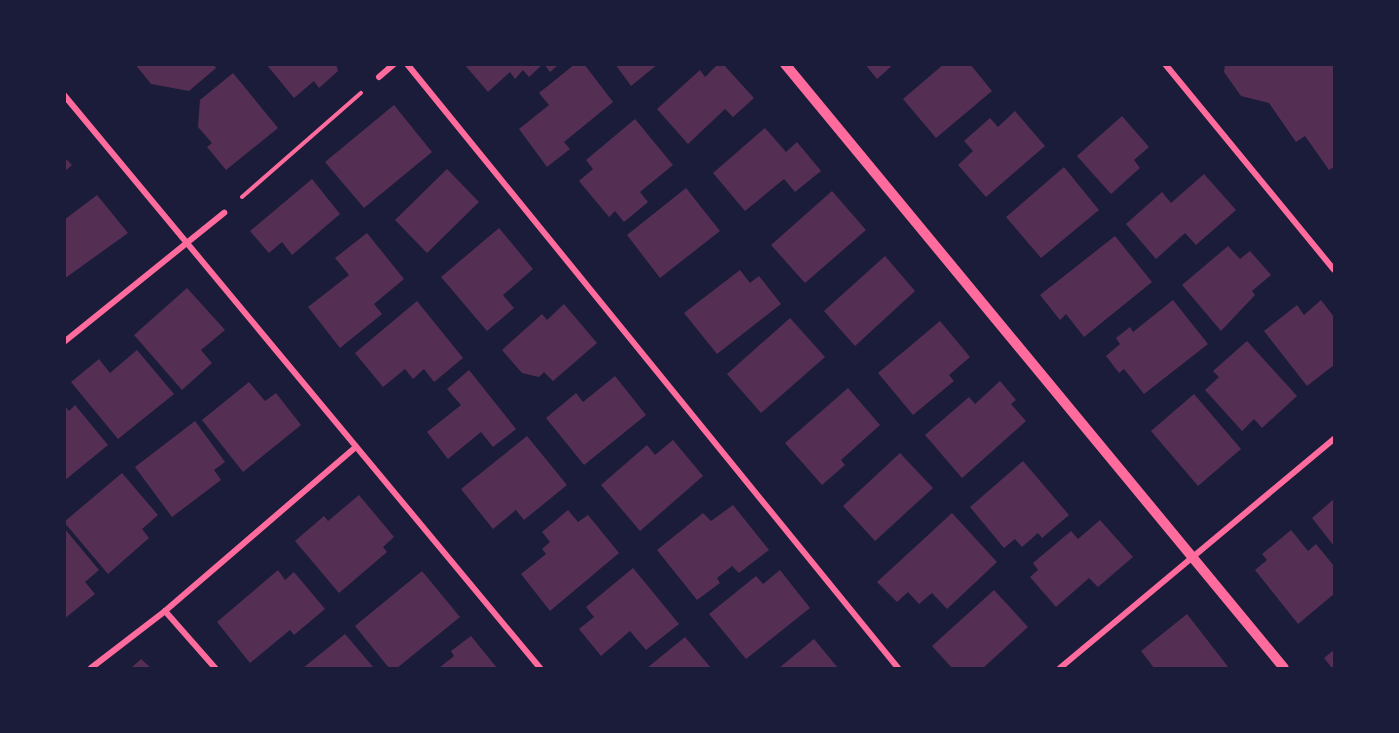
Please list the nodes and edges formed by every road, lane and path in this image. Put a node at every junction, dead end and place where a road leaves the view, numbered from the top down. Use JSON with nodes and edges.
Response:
{"nodes":[{"id":1,"x":394,"y":64,"type":"edge"},
{"id":2,"x":407,"y":64,"type":"edge"},
{"id":3,"x":785,"y":64,"type":"edge"},
{"id":4,"x":1165,"y":64,"type":"edge"},
{"id":5,"x":380,"y":77,"type":"joint"},
{"id":6,"x":64,"y":95,"type":"edge"},
{"id":7,"x":224,"y":213,"type":"joint"},
{"id":8,"x":186,"y":245,"type":"junction"},
{"id":9,"x":1335,"y":270,"type":"edge"},
{"id":10,"x":64,"y":342,"type":"edge"},
{"id":11,"x":1335,"y":439,"type":"edge"},
{"id":12,"x":356,"y":447,"type":"junction"},
{"id":13,"x":1192,"y":561,"type":"junction"},
{"id":14,"x":165,"y":611,"type":"junction"},
{"id":15,"x":91,"y":669,"type":"edge"},
{"id":16,"x":215,"y":669,"type":"edge"},
{"id":17,"x":540,"y":669,"type":"edge"},
{"id":18,"x":898,"y":669,"type":"edge"},
{"id":19,"x":1060,"y":669,"type":"edge"},
{"id":20,"x":1284,"y":669,"type":"edge"}],
"edges":[{"from":1,"to":5,"type":"street"},
{"from":2,"to":18,"type":"street"},
{"from":3,"to":13,"type":"street"},
{"from":4,"to":9,"type":"street"},
{"from":5,"to":7,"type":"path"},
{"from":6,"to":8,"type":"street"},
{"from":7,"to":8,"type":"street"},
{"from":8,"to":10,"type":"street"},
{"from":8,"to":12,"type":"street"},
{"from":11,"to":13,"type":"street"},
{"from":12,"to":14,"type":"street"},
{"from":12,"to":17,"type":"street"},
{"from":13,"to":19,"type":"street"},
{"from":13,"to":20,"type":"street"},
{"from":14,"to":15,"type":"street"},
{"from":14,"to":16,"type":"street"}]}
